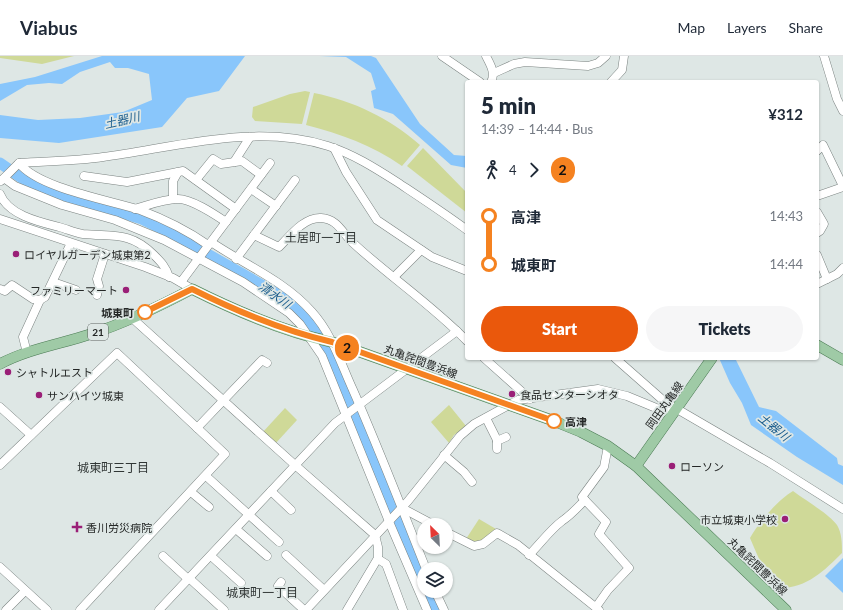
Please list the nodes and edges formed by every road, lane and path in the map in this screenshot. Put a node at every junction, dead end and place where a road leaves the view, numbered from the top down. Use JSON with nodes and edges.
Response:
{"nodes":[{"id":1,"x":442,"y":56,"type":"edge"},
{"id":2,"x":486,"y":56,"type":"edge"},
{"id":3,"x":563,"y":56,"type":"edge"},
{"id":4,"x":606,"y":56,"type":"edge"},
{"id":5,"x":624,"y":56,"type":"edge"},
{"id":6,"x":824,"y":56,"type":"edge"},
{"id":7,"x":569,"y":64,"type":"junction"},
{"id":8,"x":494,"y":73,"type":"junction"},
{"id":9,"x":477,"y":80,"type":"edge"},
{"id":10,"x":492,"y":80,"type":"edge"},
{"id":11,"x":613,"y":80,"type":"edge"},
{"id":12,"x":843,"y":111,"type":"edge"},
{"id":13,"x":250,"y":137,"type":"junction"},
{"id":14,"x":334,"y":148,"type":"junction"},
{"id":15,"x":819,"y":150,"type":"edge"},
{"id":16,"x":234,"y":162,"type":"junction"},
{"id":17,"x":270,"y":163,"type":"dead end"},
{"id":18,"x":17,"y":164,"type":"junction"},
{"id":19,"x":178,"y":172,"type":"junction"},
{"id":20,"x":261,"y":175,"type":"junction"},
{"id":21,"x":84,"y":176,"type":"dead end"},
{"id":22,"x":4,"y":179,"type":"edge"},
{"id":23,"x":196,"y":180,"type":"junction"},
{"id":24,"x":295,"y":180,"type":"dead end"},
{"id":25,"x":843,"y":186,"type":"edge"},
{"id":26,"x":251,"y":188,"type":"junction"},
{"id":27,"x":0,"y":194,"type":"edge"},
{"id":28,"x":819,"y":195,"type":"edge"},
{"id":29,"x":173,"y":199,"type":"junction"},
{"id":30,"x":276,"y":206,"type":"junction"},
{"id":31,"x":134,"y":209,"type":"junction"},
{"id":32,"x":236,"y":209,"type":"junction"},
{"id":33,"x":819,"y":215,"type":"edge"},
{"id":34,"x":0,"y":219,"type":"edge"},
{"id":35,"x":226,"y":222,"type":"junction"},
{"id":36,"x":51,"y":225,"type":"junction"},
{"id":37,"x":465,"y":228,"type":"edge"},
{"id":38,"x":819,"y":230,"type":"edge"},
{"id":39,"x":254,"y":235,"type":"junction"},
{"id":40,"x":56,"y":239,"type":"junction"},
{"id":41,"x":71,"y":243,"type":"junction"},
{"id":42,"x":209,"y":244,"type":"junction"},
{"id":43,"x":421,"y":250,"type":"junction"},
{"id":44,"x":105,"y":254,"type":"junction"},
{"id":45,"x":199,"y":257,"type":"junction"},
{"id":46,"x":236,"y":259,"type":"junction"},
{"id":47,"x":819,"y":260,"type":"edge"},
{"id":48,"x":843,"y":268,"type":"edge"},
{"id":49,"x":465,"y":270,"type":"edge"},
{"id":50,"x":169,"y":277,"type":"junction"},
{"id":51,"x":394,"y":277,"type":"junction"},
{"id":52,"x":827,"y":280,"type":"junction"},
{"id":53,"x":53,"y":282,"type":"junction"},
{"id":54,"x":181,"y":282,"type":"junction"},
{"id":55,"x":819,"y":283,"type":"edge"},
{"id":56,"x":0,"y":289,"type":"edge"},
{"id":57,"x":192,"y":289,"type":"junction"},
{"id":58,"x":76,"y":290,"type":"dead end"},
{"id":59,"x":97,"y":295,"type":"dead end"},
{"id":60,"x":40,"y":300,"type":"junction"},
{"id":61,"x":132,"y":318,"type":"junction"},
{"id":62,"x":457,"y":331,"type":"junction"},
{"id":63,"x":310,"y":338,"type":"junction"},
{"id":64,"x":465,"y":339,"type":"edge"},
{"id":65,"x":332,"y":342,"type":"junction"},
{"id":66,"x":819,"y":346,"type":"edge"},
{"id":67,"x":27,"y":353,"type":"junction"},
{"id":68,"x":486,"y":360,"type":"edge"},
{"id":69,"x":617,"y":360,"type":"edge"},
{"id":70,"x":711,"y":360,"type":"edge"},
{"id":71,"x":843,"y":360,"type":"edge"},
{"id":72,"x":267,"y":363,"type":"dead end"},
{"id":73,"x":0,"y":364,"type":"edge"},
{"id":74,"x":407,"y":369,"type":"junction"},
{"id":75,"x":530,"y":398,"type":"junction"},
{"id":76,"x":223,"y":400,"type":"junction"},
{"id":77,"x":358,"y":404,"type":"junction"},
{"id":78,"x":508,"y":405,"type":"junction"},
{"id":79,"x":679,"y":405,"type":"junction"},
{"id":80,"x":0,"y":407,"type":"edge"},
{"id":81,"x":346,"y":414,"type":"junction"},
{"id":82,"x":486,"y":418,"type":"junction"},
{"id":83,"x":197,"y":428,"type":"junction"},
{"id":84,"x":31,"y":435,"type":"junction"},
{"id":85,"x":506,"y":438,"type":"dead end"},
{"id":86,"x":608,"y":446,"type":"junction"},
{"id":87,"x":444,"y":455,"type":"junction"},
{"id":88,"x":0,"y":465,"type":"edge"},
{"id":89,"x":295,"y":466,"type":"junction"},
{"id":90,"x":636,"y":466,"type":"junction"},
{"id":91,"x":206,"y":476,"type":"junction"},
{"id":92,"x":472,"y":482,"type":"dead end"},
{"id":93,"x":271,"y":491,"type":"junction"},
{"id":94,"x":191,"y":492,"type":"junction"},
{"id":95,"x":585,"y":500,"type":"junction"},
{"id":96,"x":209,"y":507,"type":"dead end"},
{"id":97,"x":402,"y":508,"type":"junction"},
{"id":98,"x":843,"y":509,"type":"edge"},
{"id":99,"x":291,"y":510,"type":"dead end"},
{"id":100,"x":249,"y":515,"type":"junction"},
{"id":101,"x":421,"y":518,"type":"edge"},
{"id":102,"x":389,"y":522,"type":"junction"},
{"id":103,"x":236,"y":529,"type":"junction"},
{"id":104,"x":375,"y":535,"type":"junction"},
{"id":105,"x":453,"y":536,"type":"edge"},
{"id":106,"x":279,"y":542,"type":"dead end"},
{"id":107,"x":286,"y":555,"type":"dead end"},
{"id":108,"x":529,"y":555,"type":"junction"},
{"id":109,"x":162,"y":556,"type":"dead end"},
{"id":110,"x":211,"y":556,"type":"junction"},
{"id":111,"x":267,"y":556,"type":"dead end"},
{"id":112,"x":378,"y":559,"type":"junction"},
{"id":113,"x":423,"y":562,"type":"edge"},
{"id":114,"x":1,"y":569,"type":"edge"},
{"id":115,"x":189,"y":579,"type":"junction"},
{"id":116,"x":281,"y":582,"type":"dead end"},
{"id":117,"x":241,"y":583,"type":"dead end"},
{"id":118,"x":324,"y":590,"type":"junction"},
{"id":119,"x":25,"y":591,"type":"junction"},
{"id":120,"x":439,"y":598,"type":"edge"},
{"id":121,"x":598,"y":608,"type":"edge"},
{"id":122,"x":6,"y":610,"type":"edge"},
{"id":123,"x":47,"y":610,"type":"edge"},
{"id":124,"x":80,"y":610,"type":"edge"},
{"id":125,"x":159,"y":610,"type":"edge"},
{"id":126,"x":224,"y":610,"type":"edge"},
{"id":127,"x":305,"y":610,"type":"edge"},
{"id":128,"x":347,"y":610,"type":"edge"},
{"id":129,"x":403,"y":610,"type":"edge"},
{"id":130,"x":427,"y":610,"type":"edge"},
{"id":131,"x":444,"y":610,"type":"edge"},
{"id":132,"x":786,"y":610,"type":"edge"}],
"edges":[{"from":1,"to":9,"type":"street"},
{"from":2,"to":8,"type":"street"},
{"from":3,"to":7,"type":"street"},
{"from":4,"to":7,"type":"street"},
{"from":5,"to":11,"type":"street"},
{"from":6,"to":12,"type":"street"},
{"from":7,"to":8,"type":"street"},
{"from":8,"to":10,"type":"street"},
{"from":13,"to":14,"type":"street"},
{"from":13,"to":16,"type":"street"},
{"from":13,"to":18,"type":"street"},
{"from":14,"to":37,"type":"street"},
{"from":14,"to":43,"type":"street"},
{"from":15,"to":25,"type":"street"},
{"from":16,"to":20,"type":"street"},
{"from":16,"to":23,"type":"street"},
{"from":17,"to":20,"type":"street"},
{"from":18,"to":22,"type":"street"},
{"from":18,"to":31,"type":"street"},
{"from":19,"to":21,"type":"street"},
{"from":19,"to":23,"type":"street"},
{"from":19,"to":29,"type":"street"},
{"from":20,"to":26,"type":"street"},
{"from":22,"to":45,"type":"street"},
{"from":23,"to":32,"type":"street"},
{"from":24,"to":30,"type":"street"},
{"from":25,"to":28,"type":"street"},
{"from":26,"to":30,"type":"street"},
{"from":26,"to":32,"type":"street"},
{"from":27,"to":36,"type":"street"},
{"from":29,"to":31,"type":"street"},
{"from":29,"to":35,"type":"street"},
{"from":30,"to":39,"type":"street"},
{"from":31,"to":42,"type":"street"},
{"from":32,"to":35,"type":"street"},
{"from":33,"to":38,"type":"street"},
{"from":34,"to":40,"type":"street"},
{"from":35,"to":42,"type":"street"},
{"from":36,"to":40,"type":"street"},
{"from":36,"to":50,"type":"street"},
{"from":39,"to":46,"type":"street"},
{"from":39,"to":51,"type":"street"},
{"from":40,"to":41,"type":"street"},
{"from":41,"to":44,"type":"street"},
{"from":41,"to":53,"type":"street"},
{"from":42,"to":45,"type":"street"},
{"from":42,"to":46,"type":"street"},
{"from":43,"to":49,"type":"street"},
{"from":43,"to":51,"type":"street"},
{"from":44,"to":50,"type":"street"},
{"from":44,"to":59,"type":"street"},
{"from":45,"to":54,"type":"street"},
{"from":45,"to":63,"type":"street"},
{"from":46,"to":65,"type":"street"},
{"from":47,"to":52,"type":"street"},
{"from":48,"to":52,"type":"street"},
{"from":50,"to":54,"type":"street"},
{"from":51,"to":62,"type":"street"},
{"from":52,"to":55,"type":"street"},
{"from":53,"to":58,"type":"street"},
{"from":53,"to":60,"type":"street"},
{"from":54,"to":57,"type":"street"},
{"from":56,"to":60,"type":"street"},
{"from":57,"to":61,"type":"main road","number":"21"},
{"from":57,"to":63,"type":"main road","name":"丸亀詫間豊浜線"},
{"from":60,"to":67,"type":"street"},
{"from":61,"to":67,"type":"main road","number":"21"},
{"from":61,"to":76,"type":"street"},
{"from":62,"to":64,"type":"street"},
{"from":62,"to":74,"type":"street"},
{"from":63,"to":65,"type":"main road","name":"丸亀詫間豊浜線"},
{"from":63,"to":81,"type":"street"},
{"from":65,"to":74,"type":"main road","name":"丸亀詫間豊浜線"},
{"from":65,"to":77,"type":"street"},
{"from":66,"to":71,"type":"main road"},
{"from":67,"to":73,"type":"main road","number":"21"},
{"from":68,"to":75,"type":"street"},
{"from":69,"to":79,"type":"street"},
{"from":70,"to":79,"type":"main road","name":"岡田丸亀線"},
{"from":72,"to":76,"type":"street"},
{"from":74,"to":77,"type":"street"},
{"from":74,"to":78,"type":"main road","name":"丸亀詫間豊浜線"},
{"from":75,"to":78,"type":"street"},
{"from":75,"to":79,"type":"street"},
{"from":76,"to":83,"type":"street"},
{"from":76,"to":89,"type":"street"},
{"from":77,"to":81,"type":"street"},
{"from":77,"to":97,"type":"street"},
{"from":78,"to":82,"type":"street"},
{"from":78,"to":86,"type":"main road","name":"丸亀詫間豊浜線"},
{"from":79,"to":90,"type":"main road","name":"岡田丸亀線"},
{"from":79,"to":98,"type":"street"},
{"from":80,"to":84,"type":"street"},
{"from":81,"to":89,"type":"street"},
{"from":81,"to":102,"type":"street"},
{"from":82,"to":85,"type":"street"},
{"from":82,"to":87,"type":"street"},
{"from":83,"to":84,"type":"street"},
{"from":83,"to":91,"type":"street"},
{"from":84,"to":88,"type":"street"},
{"from":86,"to":90,"type":"main road","name":"丸亀詫間豊浜線"},
{"from":86,"to":95,"type":"street"},
{"from":87,"to":92,"type":"street"},
{"from":87,"to":97,"type":"street"},
{"from":89,"to":93,"type":"street"},
{"from":89,"to":104,"type":"street"},
{"from":90,"to":132,"type":"main road","name":"丸亀詫間豊浜線"},
{"from":91,"to":94,"type":"street"},
{"from":91,"to":100,"type":"street"},
{"from":93,"to":99,"type":"street"},
{"from":93,"to":100,"type":"street"},
{"from":94,"to":96,"type":"street"},
{"from":94,"to":124,"type":"street"},
{"from":95,"to":108,"type":"street"},
{"from":95,"to":121,"type":"street"},
{"from":97,"to":101,"type":"street"},
{"from":97,"to":102,"type":"street"},
{"from":97,"to":113,"type":"street"},
{"from":100,"to":103,"type":"street"},
{"from":100,"to":106,"type":"street"},
{"from":102,"to":104,"type":"street"},
{"from":102,"to":130,"type":"street"},
{"from":103,"to":110,"type":"street"},
{"from":103,"to":111,"type":"street"},
{"from":104,"to":112,"type":"street"},
{"from":104,"to":118,"type":"street"},
{"from":105,"to":108,"type":"street"},
{"from":107,"to":118,"type":"street"},
{"from":108,"to":121,"type":"street"},
{"from":109,"to":115,"type":"street"},
{"from":110,"to":115,"type":"street"},
{"from":110,"to":117,"type":"street"},
{"from":112,"to":128,"type":"street"},
{"from":112,"to":129,"type":"street"},
{"from":114,"to":119,"type":"street"},
{"from":115,"to":125,"type":"street"},
{"from":115,"to":126,"type":"street"},
{"from":116,"to":127,"type":"street"},
{"from":118,"to":127,"type":"street"},
{"from":119,"to":122,"type":"street"},
{"from":119,"to":123,"type":"street"},
{"from":120,"to":131,"type":"street"}]}
